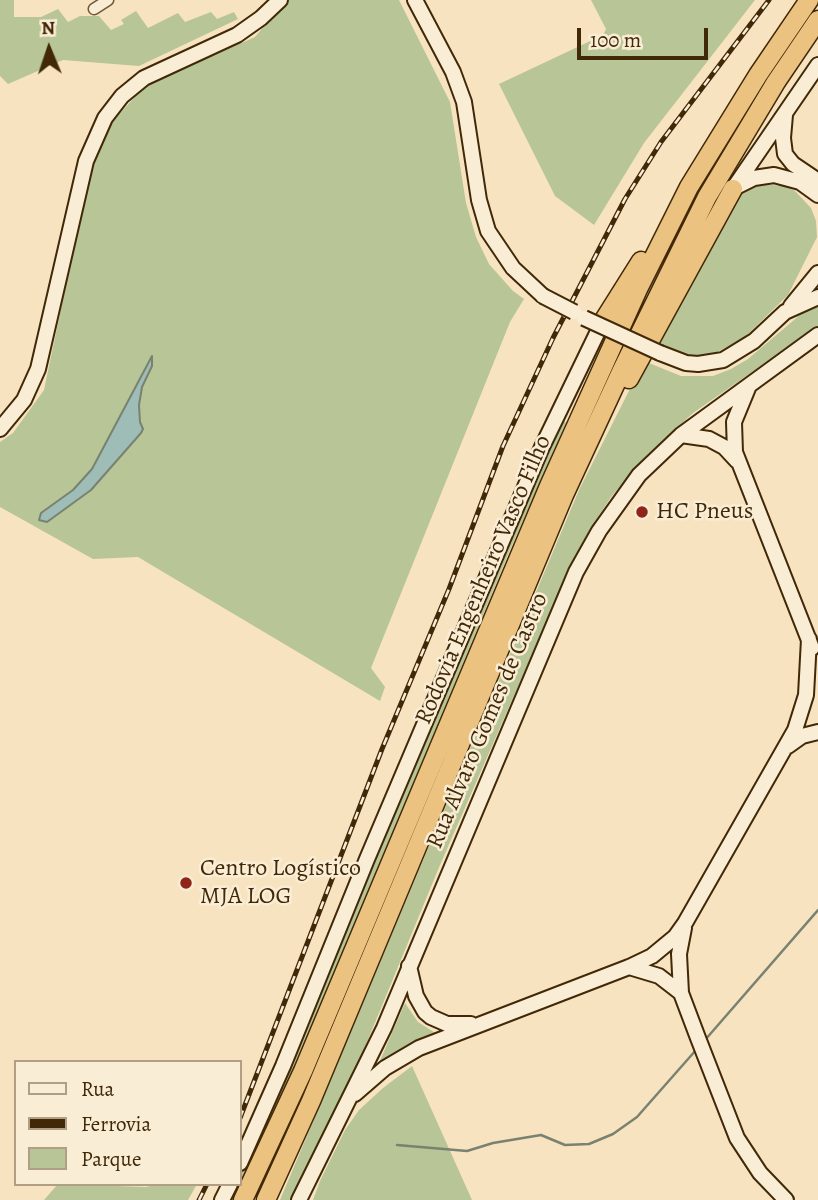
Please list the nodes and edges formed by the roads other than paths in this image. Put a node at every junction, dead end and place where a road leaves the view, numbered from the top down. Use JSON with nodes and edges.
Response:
{"nodes":[{"id":1,"x":108,"y":0,"type":"edge"},
{"id":2,"x":280,"y":0,"type":"edge"},
{"id":3,"x":415,"y":0,"type":"edge"},
{"id":4,"x":809,"y":0,"type":"edge"},
{"id":5,"x":94,"y":9,"type":"dead end"},
{"id":6,"x":818,"y":20,"type":"edge"},
{"id":7,"x":818,"y":65,"type":"edge"},
{"id":8,"x":785,"y":111,"type":"junction"},
{"id":9,"x":818,"y":181,"type":"edge"},
{"id":10,"x":733,"y":189,"type":"junction"},
{"id":11,"x":818,"y":195,"type":"edge"},
{"id":12,"x":668,"y":225,"type":"junction"},
{"id":13,"x":818,"y":273,"type":"edge"},
{"id":14,"x":818,"y":297,"type":"edge"},
{"id":15,"x":785,"y":312,"type":"junction"},
{"id":16,"x":603,"y":323,"type":"joint"},
{"id":17,"x":818,"y":335,"type":"edge"},
{"id":18,"x":749,"y":385,"type":"junction"},
{"id":19,"x":0,"y":429,"type":"edge"},
{"id":20,"x":681,"y":435,"type":"junction"},
{"id":21,"x":737,"y":461,"type":"junction"},
{"id":22,"x":564,"y":495,"type":"junction"},
{"id":23,"x":809,"y":639,"type":"junction"},
{"id":24,"x":818,"y":662,"type":"edge"},
{"id":25,"x":818,"y":732,"type":"edge"},
{"id":26,"x":787,"y":747,"type":"junction"},
{"id":27,"x":685,"y":923,"type":"junction"},
{"id":28,"x":409,"y":965,"type":"junction"},
{"id":29,"x":629,"y":967,"type":"junction"},
{"id":30,"x":681,"y":993,"type":"junction"},
{"id":31,"x":493,"y":1019,"type":"junction"},
{"id":32,"x":349,"y":1100,"type":"junction"},
{"id":33,"x":242,"y":1158,"type":"edge"},
{"id":34,"x":286,"y":1158,"type":"junction"},
{"id":35,"x":243,"y":1200,"type":"edge"},
{"id":36,"x":266,"y":1200,"type":"edge"},
{"id":37,"x":272,"y":1200,"type":"edge"},
{"id":38,"x":299,"y":1200,"type":"edge"},
{"id":39,"x":786,"y":1200,"type":"edge"}],
"edges":[{"from":1,"to":5,"type":"street"},
{"from":2,"to":19,"type":"main road"},
{"from":3,"to":15,"type":"main road","bridge":true},
{"from":4,"to":12,"type":"highway","name":"Rodovia Engenheiro Vasco Filho"},
{"from":6,"to":22,"type":"highway","name":"Rodovia Engenheiro Vasco Filho"},
{"from":7,"to":8,"type":"main road"},
{"from":8,"to":9,"type":"main road"},
{"from":8,"to":10,"type":"main road"},
{"from":10,"to":11,"type":"main road"},
{"from":10,"to":22,"type":"highway"},
{"from":12,"to":16,"type":"highway"},
{"from":12,"to":35,"type":"highway","name":"Rodovia Engenheiro Vasco Filho"},
{"from":13,"to":15,"type":"main road"},
{"from":14,"to":15,"type":"main road"},
{"from":16,"to":33,"type":"main road"},
{"from":17,"to":18,"type":"main road","name":"Rua Alvaro Gomes de Castro"},
{"from":18,"to":20,"type":"main road","name":"Rua Alvaro Gomes de Castro"},
{"from":18,"to":21,"type":"main road"},
{"from":20,"to":21,"type":"main road"},
{"from":20,"to":28,"type":"main road","name":"Rua Alvaro Gomes de Castro"},
{"from":21,"to":23,"type":"main road"},
{"from":22,"to":34,"type":"highway","name":"Rodovia Engenheiro Vasco Filho"},
{"from":23,"to":24,"type":"main road"},
{"from":23,"to":26,"type":"main road"},
{"from":25,"to":26,"type":"main road"},
{"from":26,"to":27,"type":"main road"},
{"from":27,"to":29,"type":"main road"},
{"from":27,"to":30,"type":"main road"},
{"from":28,"to":31,"type":"main road"},
{"from":28,"to":32,"type":"main road","name":"Rua Alvaro Gomes de Castro"},
{"from":29,"to":30,"type":"main road"},
{"from":29,"to":31,"type":"main road"},
{"from":30,"to":39,"type":"main road"},
{"from":31,"to":32,"type":"main road"},
{"from":32,"to":38,"type":"main road","name":"Rua Alvaro Gomes de Castro"},
{"from":34,"to":36,"type":"highway","name":"Rodovia Engenheiro Vasco Filho"},
{"from":34,"to":37,"type":"highway"}]}
